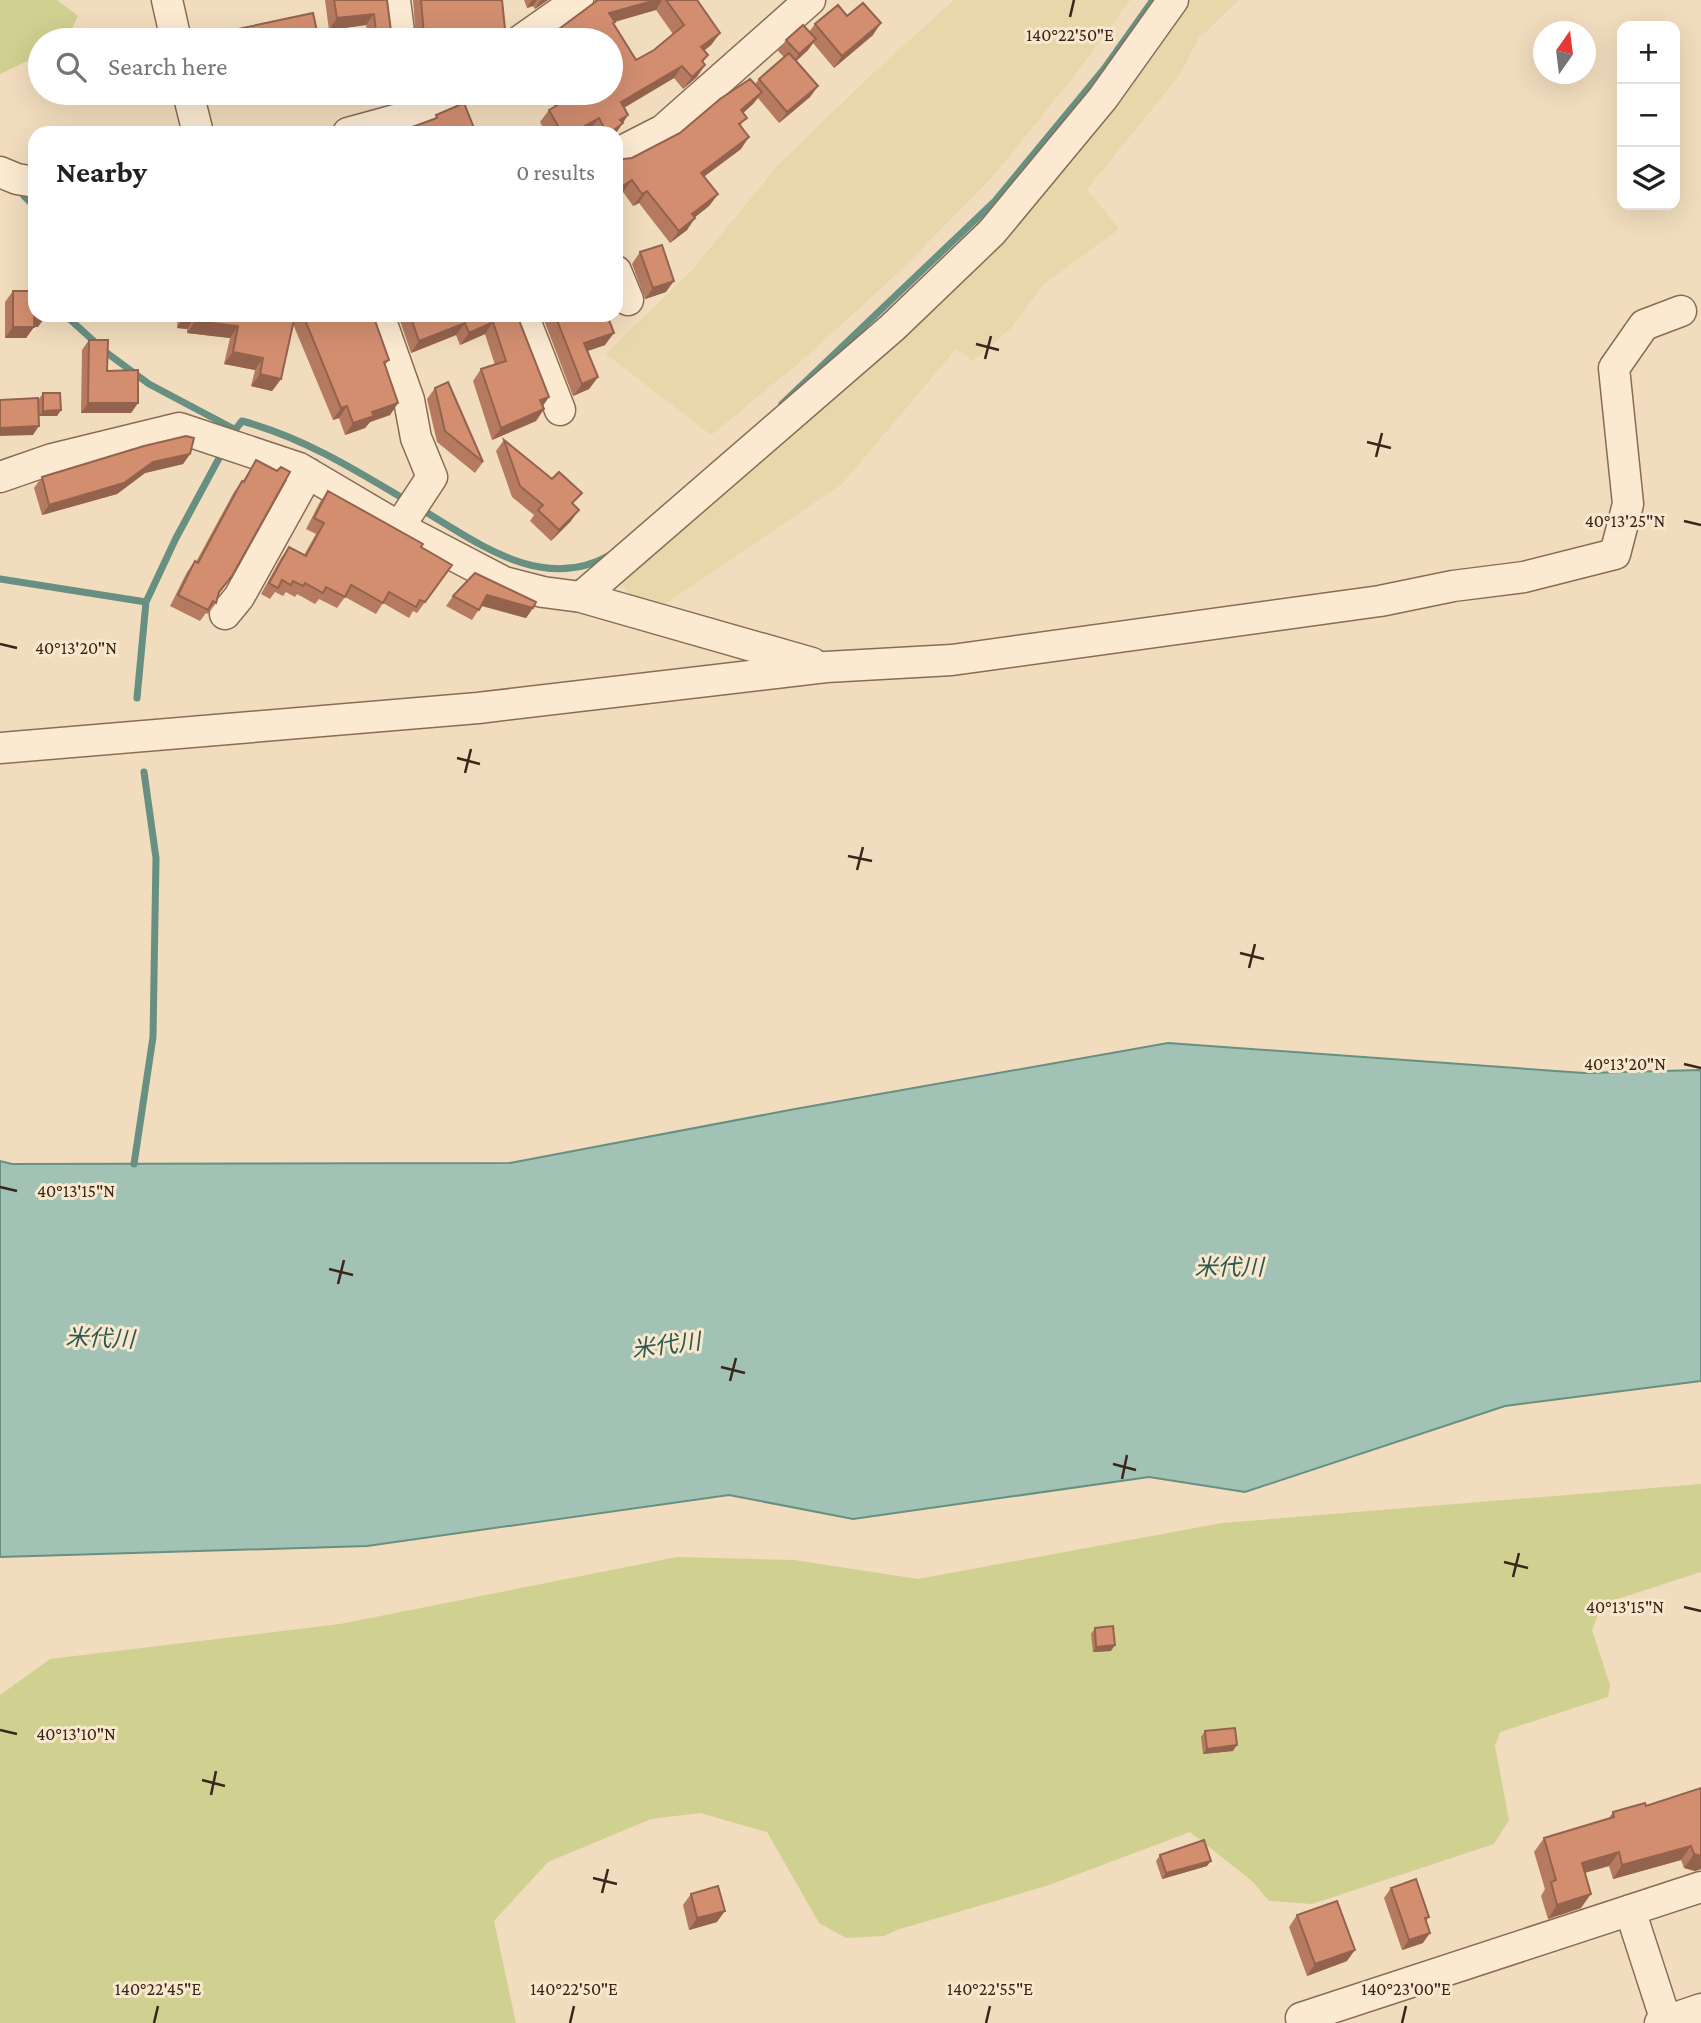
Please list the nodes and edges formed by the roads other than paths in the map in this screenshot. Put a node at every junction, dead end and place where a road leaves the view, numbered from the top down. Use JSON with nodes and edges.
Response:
{"nodes":[{"id":1,"x":167,"y":0,"type":"edge"},
{"id":2,"x":395,"y":0,"type":"edge"},
{"id":3,"x":578,"y":0,"type":"edge"},
{"id":4,"x":1173,"y":0,"type":"edge"},
{"id":5,"x":797,"y":4,"type":"edge"},
{"id":6,"x":173,"y":28,"type":"edge"},
{"id":7,"x":398,"y":28,"type":"edge"},
{"id":8,"x":538,"y":28,"type":"edge"},
{"id":9,"x":191,"y":105,"type":"edge"},
{"id":10,"x":406,"y":105,"type":"edge"},
{"id":11,"x":196,"y":126,"type":"edge"},
{"id":12,"x":362,"y":126,"type":"edge"},
{"id":13,"x":623,"y":150,"type":"edge"},
{"id":14,"x":0,"y":172,"type":"edge"},
{"id":15,"x":28,"y":181,"type":"edge"},
{"id":16,"x":623,"y":288,"type":"edge"},
{"id":17,"x":628,"y":300,"type":"dead end"},
{"id":18,"x":1681,"y":311,"type":"dead end"},
{"id":19,"x":382,"y":322,"type":"edge"},
{"id":20,"x":526,"y":322,"type":"edge"},
{"id":21,"x":559,"y":410,"type":"dead end"},
{"id":22,"x":308,"y":473,"type":"junction"},
{"id":23,"x":0,"y":477,"type":"edge"},
{"id":24,"x":404,"y":521,"type":"junction"},
{"id":25,"x":581,"y":597,"type":"junction"},
{"id":26,"x":225,"y":614,"type":"dead end"},
{"id":27,"x":826,"y":667,"type":"junction"},
{"id":28,"x":0,"y":748,"type":"edge"},
{"id":29,"x":1701,"y":1887,"type":"edge"},
{"id":30,"x":1630,"y":1910,"type":"junction"},
{"id":31,"x":1701,"y":2009,"type":"edge"},
{"id":32,"x":1301,"y":2018,"type":"dead end"},
{"id":33,"x":1663,"y":2022,"type":"edge"}],
"edges":[{"from":1,"to":6,"type":"street"},
{"from":2,"to":7,"type":"street"},
{"from":3,"to":8,"type":"street"},
{"from":4,"to":25,"type":"street"},
{"from":5,"to":13,"type":"street"},
{"from":9,"to":11,"type":"street"},
{"from":10,"to":12,"type":"street"},
{"from":14,"to":15,"type":"street"},
{"from":16,"to":17,"type":"street"},
{"from":18,"to":27,"type":"street"},
{"from":19,"to":24,"type":"street"},
{"from":20,"to":21,"type":"street"},
{"from":22,"to":23,"type":"street"},
{"from":22,"to":24,"type":"street"},
{"from":22,"to":26,"type":"street"},
{"from":24,"to":25,"type":"street"},
{"from":25,"to":27,"type":"street"},
{"from":27,"to":28,"type":"street"},
{"from":29,"to":30,"type":"street"},
{"from":30,"to":32,"type":"street"},
{"from":30,"to":33,"type":"street"},
{"from":31,"to":33,"type":"street"}]}
